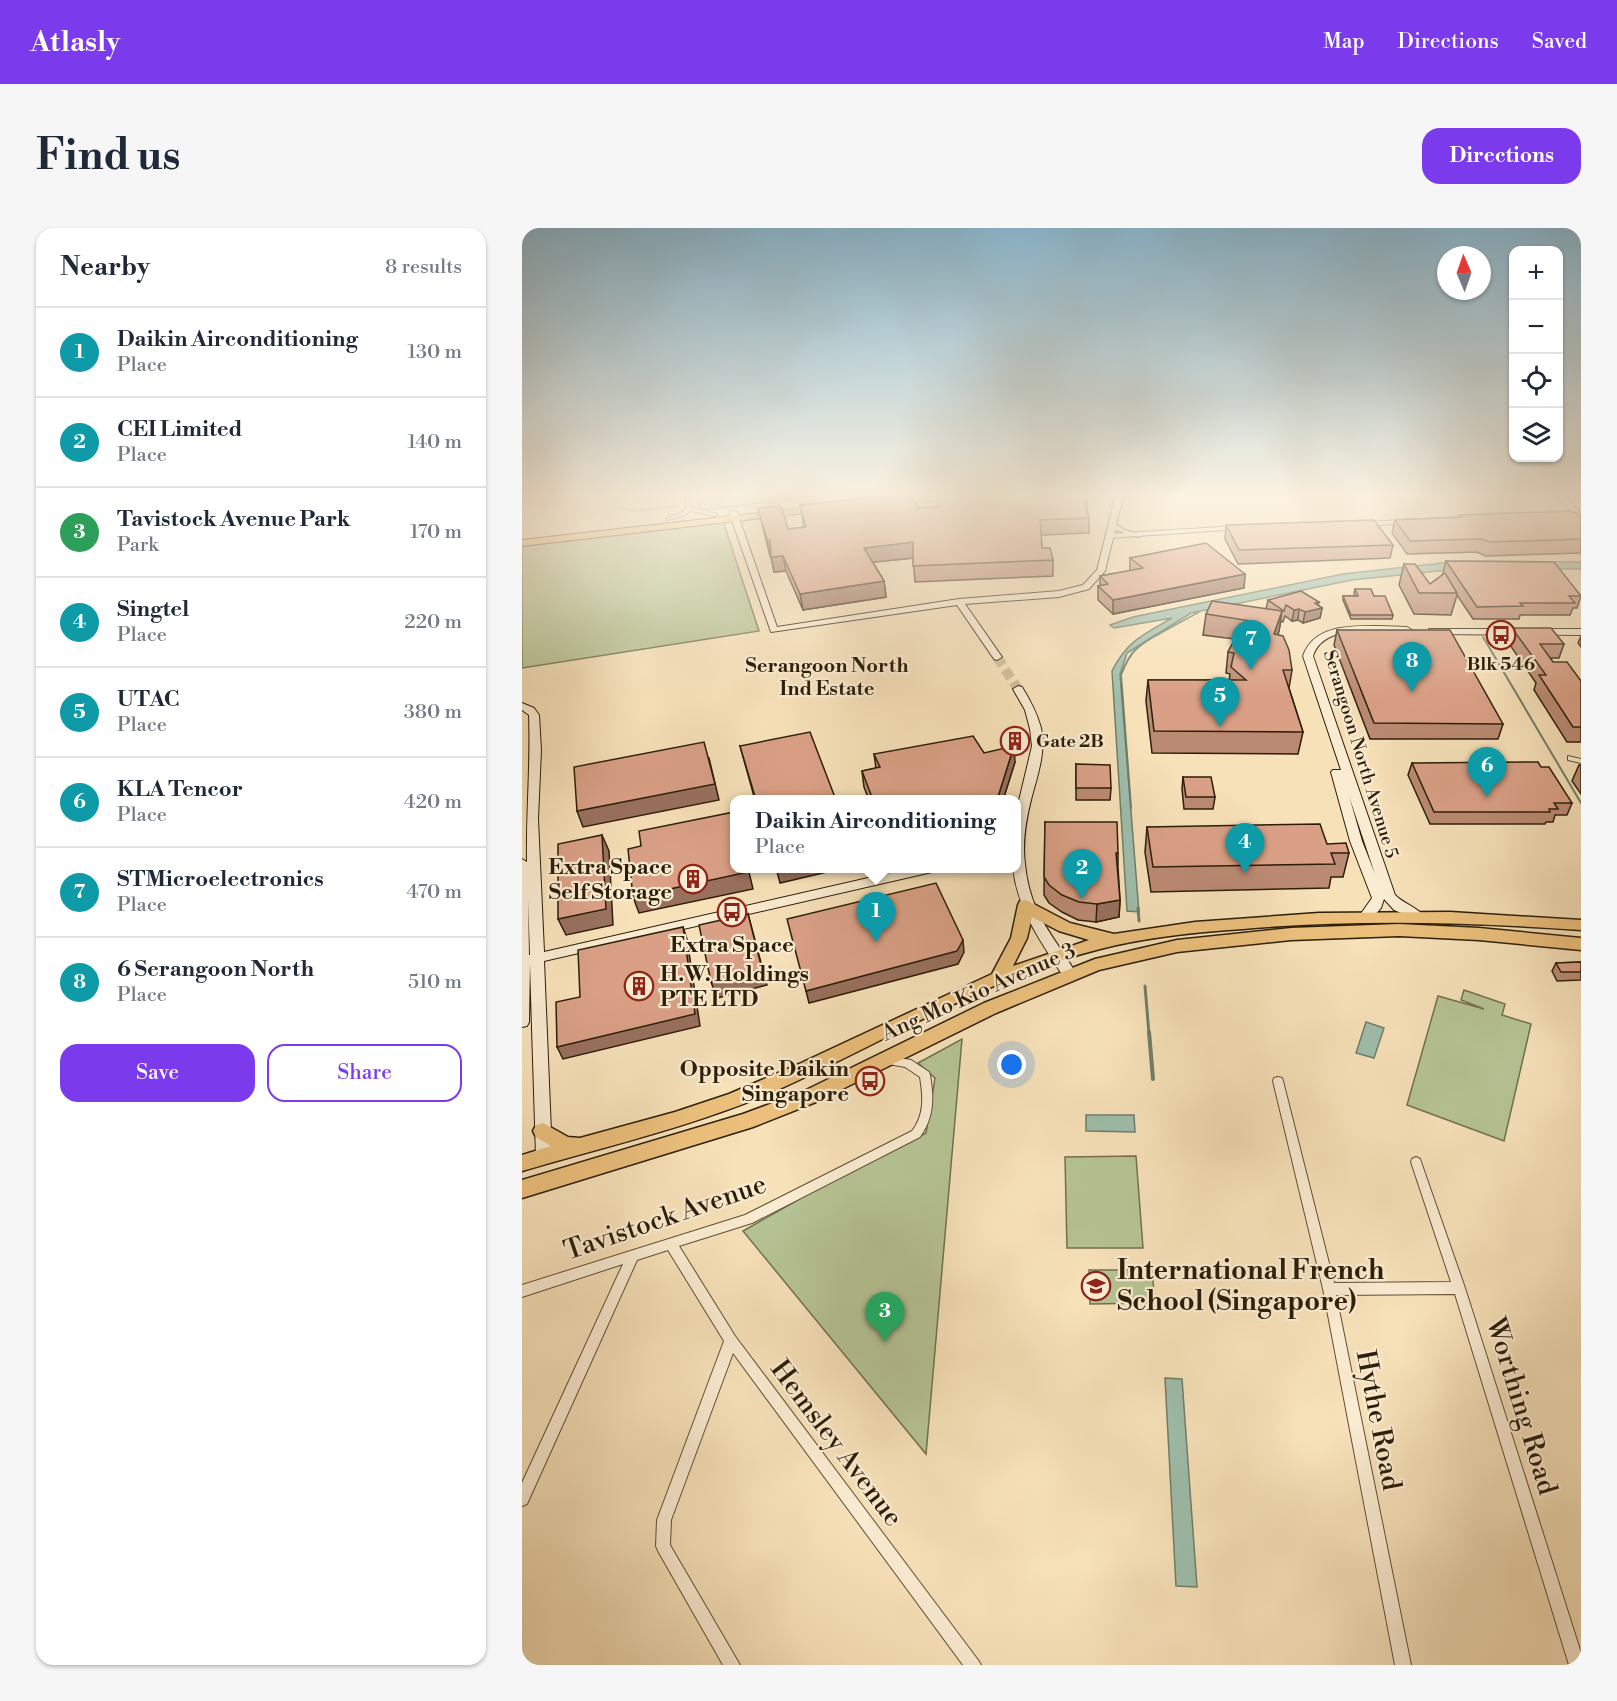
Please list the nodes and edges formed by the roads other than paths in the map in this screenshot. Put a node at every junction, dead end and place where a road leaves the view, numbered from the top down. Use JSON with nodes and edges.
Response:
{"nodes":[{"id":1,"x":750,"y":561,"type":"edge"},
{"id":2,"x":1103,"y":561,"type":"edge"},
{"id":3,"x":960,"y":602,"type":"junction"},
{"id":4,"x":1581,"y":630,"type":"edge"},
{"id":5,"x":997,"y":657,"type":"tunnel mouth"},
{"id":6,"x":1018,"y":689,"type":"tunnel mouth"},
{"id":7,"x":522,"y":706,"type":"edge"},
{"id":8,"x":1581,"y":755,"type":"edge"},
{"id":9,"x":1581,"y":761,"type":"edge"},
{"id":10,"x":1021,"y":822,"type":"edge"},
{"id":11,"x":522,"y":863,"type":"edge"},
{"id":12,"x":910,"y":873,"type":"edge"},
{"id":13,"x":1021,"y":873,"type":"edge"},
{"id":14,"x":1026,"y":905,"type":"junction"},
{"id":15,"x":1367,"y":915,"type":"junction"},
{"id":16,"x":1416,"y":915,"type":"junction"},
{"id":17,"x":1581,"y":925,"type":"edge"},
{"id":18,"x":1121,"y":938,"type":"junction"},
{"id":19,"x":1581,"y":944,"type":"edge"},
{"id":20,"x":1058,"y":956,"type":"junction"},
{"id":21,"x":530,"y":959,"type":"edge"},
{"id":22,"x":1000,"y":975,"type":"junction"},
{"id":23,"x":1070,"y":975,"type":"junction"},
{"id":24,"x":522,"y":1022,"type":"edge"},
{"id":25,"x":882,"y":1060,"type":"junction"},
{"id":26,"x":1278,"y":1081,"type":"dead end"},
{"id":27,"x":725,"y":1104,"type":"junction"},
{"id":28,"x":732,"y":1125,"type":"junction"},
{"id":29,"x":543,"y":1131,"type":"junction"},
{"id":30,"x":583,"y":1145,"type":"junction"},
{"id":31,"x":544,"y":1156,"type":"junction"},
{"id":32,"x":1416,"y":1162,"type":"dead end"},
{"id":33,"x":522,"y":1163,"type":"edge"},
{"id":34,"x":522,"y":1190,"type":"edge"},
{"id":35,"x":670,"y":1244,"type":"junction"},
{"id":36,"x":633,"y":1255,"type":"junction"},
{"id":37,"x":1460,"y":1288,"type":"junction"},
{"id":38,"x":1329,"y":1289,"type":"junction"},
{"id":39,"x":522,"y":1291,"type":"edge"},
{"id":40,"x":731,"y":1340,"type":"junction"},
{"id":41,"x":522,"y":1498,"type":"edge"},
{"id":42,"x":732,"y":1665,"type":"edge"},
{"id":43,"x":973,"y":1665,"type":"edge"},
{"id":44,"x":1403,"y":1665,"type":"edge"},
{"id":45,"x":1577,"y":1665,"type":"edge"}],
"edges":[{"from":1,"to":3,"type":"street"},
{"from":2,"to":3,"type":"street"},
{"from":3,"to":5,"type":"street"},
{"from":4,"to":15,"type":"street","name":"Serangoon North Avenue 5"},
{"from":4,"to":16,"type":"street","name":"Serangoon North Avenue 5"},
{"from":6,"to":10,"type":"street"},
{"from":7,"to":21,"type":"street"},
{"from":8,"to":9,"type":"street"},
{"from":11,"to":21,"type":"street"},
{"from":12,"to":21,"type":"street"},
{"from":13,"to":14,"type":"street"},
{"from":14,"to":18,"type":"highway"},
{"from":14,"to":20,"type":"street"},
{"from":14,"to":22,"type":"highway"},
{"from":15,"to":16,"type":"highway","name":"Ang Mo Kio Avenue 3"},
{"from":15,"to":18,"type":"highway","name":"Ang Mo Kio Avenue 3"},
{"from":16,"to":17,"type":"highway","name":"Ang Mo Kio Avenue 3"},
{"from":18,"to":20,"type":"highway","name":"Ang Mo Kio Avenue 3"},
{"from":19,"to":23,"type":"highway","name":"Ang Mo Kio Avenue 3"},
{"from":20,"to":22,"type":"highway","name":"Ang Mo Kio Avenue 3"},
{"from":20,"to":23,"type":"street"},
{"from":21,"to":24,"type":"street"},
{"from":21,"to":29,"type":"street"},
{"from":22,"to":27,"type":"highway","name":"Ang Mo Kio Avenue 3"},
{"from":23,"to":25,"type":"highway","name":"Ang Mo Kio Avenue 3"},
{"from":25,"to":28,"type":"highway","name":"Ang Mo Kio Avenue 3"},
{"from":25,"to":35,"type":"street","name":"Tavistock Avenue"},
{"from":26,"to":38,"type":"street","name":"Hythe Road"},
{"from":27,"to":28,"type":"highway"},
{"from":27,"to":30,"type":"highway","name":"Ang Mo Kio Avenue 3"},
{"from":28,"to":34,"type":"highway","name":"Ang Mo Kio Avenue 3"},
{"from":29,"to":30,"type":"highway"},
{"from":29,"to":31,"type":"street"},
{"from":30,"to":31,"type":"highway","name":"Ang Mo Kio Avenue 3"},
{"from":31,"to":33,"type":"highway","name":"Ang Mo Kio Avenue 3"},
{"from":32,"to":37,"type":"street","name":"Worthing Road"},
{"from":35,"to":36,"type":"street","name":"Tavistock Avenue"},
{"from":35,"to":40,"type":"street","name":"Hemsley Avenue"},
{"from":36,"to":39,"type":"street","name":"Tavistock Avenue"},
{"from":36,"to":41,"type":"street"},
{"from":37,"to":38,"type":"street"},
{"from":37,"to":45,"type":"street","name":"Worthing Road"},
{"from":38,"to":44,"type":"street","name":"Hythe Road"},
{"from":40,"to":42,"type":"street"},
{"from":40,"to":43,"type":"street","name":"Hemsley Avenue"}]}
